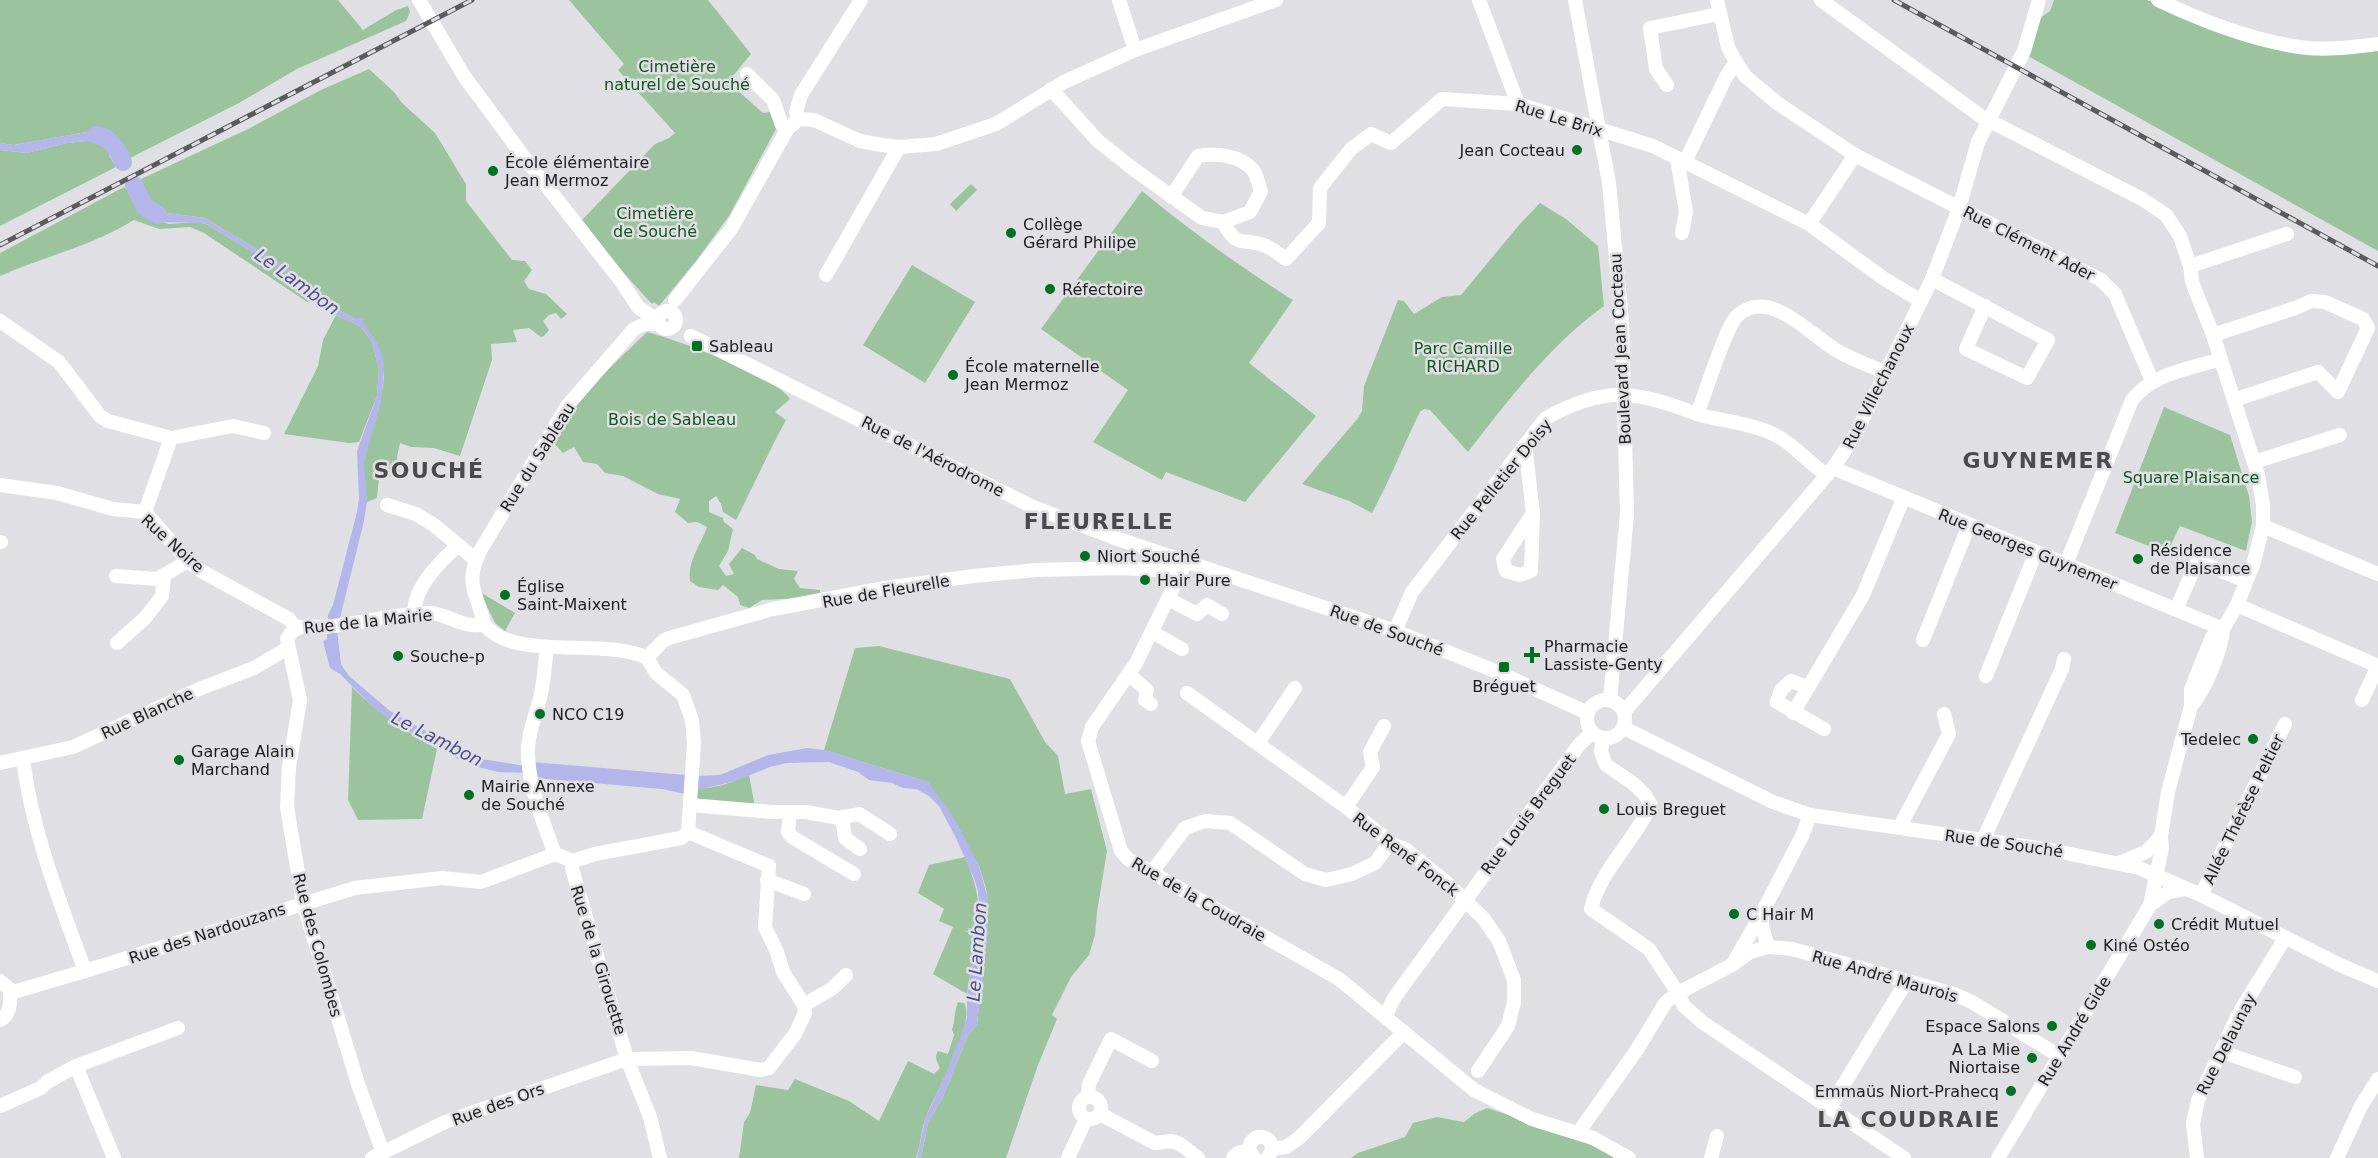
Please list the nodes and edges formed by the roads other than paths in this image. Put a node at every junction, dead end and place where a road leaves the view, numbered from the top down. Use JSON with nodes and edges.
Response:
{"nodes":[{"id":1,"x":861,"y":0,"type":"edge"},
{"id":2,"x":1119,"y":0,"type":"edge"},
{"id":3,"x":1276,"y":0,"type":"edge"},
{"id":4,"x":1479,"y":0,"type":"edge"},
{"id":5,"x":1575,"y":0,"type":"edge"},
{"id":6,"x":1717,"y":0,"type":"edge"},
{"id":7,"x":1821,"y":0,"type":"edge"},
{"id":8,"x":2039,"y":0,"type":"edge"},
{"id":9,"x":2158,"y":0,"type":"edge"},
{"id":10,"x":419,"y":1,"type":"edge"},
{"id":11,"x":1719,"y":14,"type":"junction"},
{"id":12,"x":2378,"y":44,"type":"edge"},
{"id":13,"x":1135,"y":50,"type":"junction"},
{"id":14,"x":1736,"y":62,"type":"junction"},
{"id":15,"x":747,"y":74,"type":"dead end"},
{"id":16,"x":1667,"y":85,"type":"dead end"},
{"id":17,"x":1052,"y":89,"type":"junction"},
{"id":18,"x":1518,"y":104,"type":"junction"},
{"id":19,"x":799,"y":119,"type":"junction"},
{"id":20,"x":1988,"y":120,"type":"junction"},
{"id":21,"x":788,"y":128,"type":"junction"},
{"id":22,"x":1600,"y":129,"type":"junction"},
{"id":23,"x":899,"y":147,"type":"junction"},
{"id":24,"x":1855,"y":155,"type":"junction"},
{"id":25,"x":1681,"y":160,"type":"junction"},
{"id":26,"x":1171,"y":196,"type":"junction"},
{"id":27,"x":1959,"y":208,"type":"junction"},
{"id":28,"x":1223,"y":222,"type":"junction"},
{"id":29,"x":1809,"y":224,"type":"junction"},
{"id":30,"x":1682,"y":233,"type":"dead end"},
{"id":31,"x":2287,"y":234,"type":"dead end"},
{"id":32,"x":2191,"y":269,"type":"junction"},
{"id":33,"x":826,"y":275,"type":"dead end"},
{"id":34,"x":1932,"y":279,"type":"junction"},
{"id":35,"x":1921,"y":301,"type":"junction"},
{"id":36,"x":1985,"y":306,"type":"junction"},
{"id":37,"x":666,"y":319,"type":"junction"},
{"id":38,"x":0,"y":321,"type":"edge"},
{"id":39,"x":2212,"y":331,"type":"junction"},
{"id":40,"x":2221,"y":358,"type":"junction"},
{"id":41,"x":1886,"y":373,"type":"junction"},
{"id":42,"x":2152,"y":381,"type":"junction"},
{"id":43,"x":1625,"y":394,"type":"junction"},
{"id":44,"x":2234,"y":400,"type":"junction"},
{"id":45,"x":1697,"y":414,"type":"junction"},
{"id":46,"x":264,"y":433,"type":"dead end"},
{"id":47,"x":2340,"y":435,"type":"dead end"},
{"id":48,"x":171,"y":438,"type":"junction"},
{"id":49,"x":1526,"y":444,"type":"junction"},
{"id":50,"x":2253,"y":462,"type":"junction"},
{"id":51,"x":1830,"y":472,"type":"junction"},
{"id":52,"x":0,"y":485,"type":"edge"},
{"id":53,"x":1903,"y":499,"type":"junction"},
{"id":54,"x":387,"y":505,"type":"dead end"},
{"id":55,"x":145,"y":513,"type":"junction"},
{"id":56,"x":1533,"y":513,"type":"dead end"},
{"id":57,"x":1969,"y":525,"type":"junction"},
{"id":58,"x":2262,"y":526,"type":"junction"},
{"id":59,"x":456,"y":546,"type":"junction"},
{"id":60,"x":1158,"y":552,"type":"junction"},
{"id":61,"x":2036,"y":552,"type":"junction"},
{"id":62,"x":476,"y":560,"type":"junction"},
{"id":63,"x":188,"y":561,"type":"junction"},
{"id":64,"x":1184,"y":561,"type":"junction"},
{"id":65,"x":2066,"y":564,"type":"junction"},
{"id":66,"x":1137,"y":568,"type":"junction"},
{"id":67,"x":2378,"y":574,"type":"edge"},
{"id":68,"x":164,"y":575,"type":"junction"},
{"id":69,"x":116,"y":576,"type":"dead end"},
{"id":70,"x":2246,"y":581,"type":"junction"},
{"id":71,"x":1168,"y":599,"type":"junction"},
{"id":72,"x":2236,"y":605,"type":"junction"},
{"id":73,"x":2177,"y":608,"type":"junction"},
{"id":74,"x":414,"y":614,"type":"junction"},
{"id":75,"x":1222,"y":614,"type":"dead end"},
{"id":76,"x":484,"y":624,"type":"junction"},
{"id":77,"x":296,"y":629,"type":"junction"},
{"id":78,"x":2223,"y":629,"type":"junction"},
{"id":79,"x":1395,"y":631,"type":"junction"},
{"id":80,"x":1152,"y":632,"type":"junction"},
{"id":81,"x":1923,"y":640,"type":"dead end"},
{"id":82,"x":117,"y":643,"type":"dead end"},
{"id":83,"x":288,"y":648,"type":"junction"},
{"id":84,"x":547,"y":648,"type":"junction"},
{"id":85,"x":1182,"y":649,"type":"dead end"},
{"id":86,"x":647,"y":658,"type":"junction"},
{"id":87,"x":2064,"y":659,"type":"dead end"},
{"id":88,"x":2378,"y":666,"type":"edge"},
{"id":89,"x":1128,"y":674,"type":"junction"},
{"id":90,"x":1986,"y":676,"type":"dead end"},
{"id":91,"x":1807,"y":687,"type":"junction"},
{"id":92,"x":1295,"y":688,"type":"dead end"},
{"id":93,"x":1187,"y":693,"type":"dead end"},
{"id":94,"x":1610,"y":700,"type":"junction"},
{"id":95,"x":2362,"y":700,"type":"dead end"},
{"id":96,"x":1151,"y":704,"type":"dead end"},
{"id":97,"x":1624,"y":712,"type":"junction"},
{"id":98,"x":1588,"y":713,"type":"junction"},
{"id":99,"x":1792,"y":713,"type":"junction"},
{"id":100,"x":1944,"y":714,"type":"dead end"},
{"id":101,"x":2285,"y":724,"type":"dead end"},
{"id":102,"x":1384,"y":726,"type":"dead end"},
{"id":103,"x":1624,"y":728,"type":"junction"},
{"id":104,"x":1824,"y":729,"type":"dead end"},
{"id":105,"x":1598,"y":735,"type":"junction"},
{"id":106,"x":1258,"y":743,"type":"junction"},
{"id":107,"x":23,"y":759,"type":"junction"},
{"id":108,"x":0,"y":763,"type":"edge"},
{"id":109,"x":690,"y":799,"type":"junction"},
{"id":110,"x":1346,"y":807,"type":"junction"},
{"id":111,"x":790,"y":812,"type":"junction"},
{"id":112,"x":1810,"y":815,"type":"junction"},
{"id":113,"x":842,"y":817,"type":"junction"},
{"id":114,"x":1899,"y":828,"type":"junction"},
{"id":115,"x":688,"y":832,"type":"junction"},
{"id":116,"x":890,"y":834,"type":"dead end"},
{"id":117,"x":2161,"y":836,"type":"junction"},
{"id":118,"x":1983,"y":840,"type":"junction"},
{"id":119,"x":1394,"y":845,"type":"junction"},
{"id":120,"x":860,"y":849,"type":"dead end"},
{"id":121,"x":555,"y":855,"type":"junction"},
{"id":122,"x":573,"y":861,"type":"junction"},
{"id":123,"x":2119,"y":863,"type":"junction"},
{"id":124,"x":1152,"y":872,"type":"junction"},
{"id":125,"x":854,"y":874,"type":"dead end"},
{"id":126,"x":2156,"y":875,"type":"junction"},
{"id":127,"x":766,"y":880,"type":"junction"},
{"id":128,"x":2185,"y":889,"type":"junction"},
{"id":129,"x":804,"y":894,"type":"dead end"},
{"id":130,"x":2201,"y":895,"type":"junction"},
{"id":131,"x":1466,"y":900,"type":"junction"},
{"id":132,"x":303,"y":903,"type":"junction"},
{"id":133,"x":2150,"y":905,"type":"junction"},
{"id":134,"x":1762,"y":913,"type":"junction"},
{"id":135,"x":2285,"y":938,"type":"junction"},
{"id":136,"x":1768,"y":947,"type":"junction"},
{"id":137,"x":1732,"y":965,"type":"junction"},
{"id":138,"x":85,"y":971,"type":"junction"},
{"id":139,"x":846,"y":975,"type":"dead end"},
{"id":140,"x":0,"y":981,"type":"edge"},
{"id":141,"x":2378,"y":981,"type":"edge"},
{"id":142,"x":1906,"y":982,"type":"junction"},
{"id":143,"x":13,"y":992,"type":"junction"},
{"id":144,"x":1678,"y":993,"type":"junction"},
{"id":145,"x":804,"y":1005,"type":"junction"},
{"id":146,"x":1385,"y":1017,"type":"junction"},
{"id":147,"x":0,"y":1020,"type":"edge"},
{"id":148,"x":178,"y":1028,"type":"dead end"},
{"id":149,"x":1404,"y":1032,"type":"junction"},
{"id":150,"x":2222,"y":1052,"type":"junction"},
{"id":151,"x":2059,"y":1056,"type":"junction"},
{"id":152,"x":627,"y":1059,"type":"junction"},
{"id":153,"x":1152,"y":1061,"type":"dead end"},
{"id":154,"x":76,"y":1066,"type":"junction"},
{"id":155,"x":1450,"y":1068,"type":"junction"},
{"id":156,"x":1478,"y":1071,"type":"junction"},
{"id":157,"x":2295,"y":1077,"type":"dead end"},
{"id":158,"x":2378,"y":1078,"type":"edge"},
{"id":159,"x":1486,"y":1096,"type":"junction"},
{"id":160,"x":1088,"y":1097,"type":"junction"},
{"id":161,"x":0,"y":1106,"type":"edge"},
{"id":162,"x":1830,"y":1107,"type":"junction"},
{"id":163,"x":1100,"y":1114,"type":"junction"},
{"id":164,"x":1086,"y":1119,"type":"junction"},
{"id":165,"x":1578,"y":1133,"type":"junction"},
{"id":166,"x":1717,"y":1136,"type":"dead end"},
{"id":167,"x":1270,"y":1153,"type":"edge"},
{"id":168,"x":1251,"y":1154,"type":"edge"},
{"id":169,"x":378,"y":1155,"type":"edge"},
{"id":170,"x":114,"y":1158,"type":"edge"},
{"id":171,"x":660,"y":1158,"type":"edge"},
{"id":172,"x":1068,"y":1158,"type":"edge"},
{"id":173,"x":1198,"y":1158,"type":"edge"},
{"id":174,"x":1233,"y":1158,"type":"edge"},
{"id":175,"x":1629,"y":1158,"type":"edge"},
{"id":176,"x":1711,"y":1158,"type":"edge"},
{"id":177,"x":1904,"y":1158,"type":"edge"},
{"id":178,"x":1998,"y":1158,"type":"edge"},
{"id":179,"x":2197,"y":1158,"type":"edge"},
{"id":180,"x":2337,"y":1158,"type":"edge"}],
"edges":[{"from":1,"to":19,"type":"street"},
{"from":2,"to":13,"type":"street"},
{"from":3,"to":13,"type":"street"},
{"from":4,"to":18,"type":"street"},
{"from":5,"to":22,"type":"street","name":"Boulevard Jean Cocteau"},
{"from":6,"to":11,"type":"street","name":"Rue Clément Ader"},
{"from":7,"to":20,"type":"street","name":"Rue André Gide"},
{"from":8,"to":20,"type":"street","name":"Rue Villechanoux"},
{"from":9,"to":12,"type":"street"},
{"from":10,"to":37,"type":"street","name":"Rue de l'Aérodrome"},
{"from":11,"to":14,"type":"street","name":"Rue Clément Ader"},
{"from":11,"to":16,"type":"street"},
{"from":13,"to":17,"type":"street"},
{"from":14,"to":24,"type":"street","name":"Rue Clément Ader"},
{"from":14,"to":25,"type":"street"},
{"from":15,"to":21,"type":"street"},
{"from":17,"to":23,"type":"street"},
{"from":17,"to":26,"type":"street"},
{"from":18,"to":22,"type":"street","name":"Rue Le Brix"},
{"from":18,"to":28,"type":"street","name":"Rue Le Brix"},
{"from":19,"to":21,"type":"street"},
{"from":19,"to":23,"type":"street"},
{"from":20,"to":27,"type":"street","name":"Rue Villechanoux"},
{"from":20,"to":32,"type":"street","name":"Rue André Gide"},
{"from":21,"to":37,"type":"street"},
{"from":22,"to":25,"type":"street","name":"Rue Le Brix"},
{"from":22,"to":43,"type":"street","name":"Boulevard Jean Cocteau"},
{"from":23,"to":33,"type":"street"},
{"from":24,"to":27,"type":"street","name":"Rue Clément Ader"},
{"from":24,"to":29,"type":"street"},
{"from":25,"to":29,"type":"street","name":"Rue Le Brix"},
{"from":25,"to":30,"type":"street"},
{"from":26,"to":28,"type":"street"},
{"from":26,"to":28,"type":"street"},
{"from":27,"to":34,"type":"street","name":"Rue Villechanoux"},
{"from":27,"to":42,"type":"street","name":"Rue Clément Ader"},
{"from":29,"to":35,"type":"street","name":"Rue Le Brix"},
{"from":31,"to":32,"type":"street"},
{"from":32,"to":39,"type":"street","name":"Rue André Gide"},
{"from":34,"to":35,"type":"street","name":"Rue Villechanoux"},
{"from":34,"to":36,"type":"street"},
{"from":35,"to":41,"type":"street","name":"Rue Villechanoux"},
{"from":36,"to":36,"type":"street"},
{"from":37,"to":60,"type":"street","name":"Rue de l'Aérodrome"},
{"from":37,"to":62,"type":"street","name":"Rue du Sableau"},
{"from":38,"to":48,"type":"street"},
{"from":39,"to":40,"type":"street","name":"Rue André Gide"},
{"from":39,"to":44,"type":"street"},
{"from":40,"to":42,"type":"street"},
{"from":40,"to":44,"type":"street","name":"Rue André Gide"},
{"from":41,"to":45,"type":"street"},
{"from":41,"to":51,"type":"street","name":"Rue Villechanoux"},
{"from":42,"to":65,"type":"street"},
{"from":43,"to":45,"type":"street","name":"Rue Pelletier Doisy"},
{"from":43,"to":49,"type":"street","name":"Rue Pelletier Doisy"},
{"from":43,"to":94,"type":"street","name":"Boulevard Jean Cocteau"},
{"from":44,"to":50,"type":"street","name":"Rue André Gide"},
{"from":45,"to":51,"type":"street","name":"Rue Georges Guynemer"},
{"from":46,"to":48,"type":"street"},
{"from":47,"to":50,"type":"street"},
{"from":48,"to":55,"type":"street"},
{"from":49,"to":56,"type":"street"},
{"from":49,"to":79,"type":"street","name":"Rue Pelletier Doisy"},
{"from":50,"to":58,"type":"street","name":"Rue André Gide"},
{"from":51,"to":53,"type":"street","name":"Rue Georges Guynemer"},
{"from":51,"to":97,"type":"street","name":"Rue Villechanoux"},
{"from":52,"to":55,"type":"street","name":"Rue Noire"},
{"from":53,"to":57,"type":"street","name":"Rue Georges Guynemer"},
{"from":53,"to":91,"type":"street"},
{"from":54,"to":59,"type":"street"},
{"from":55,"to":63,"type":"street","name":"Rue Noire"},
{"from":57,"to":61,"type":"street","name":"Rue Georges Guynemer"},
{"from":57,"to":81,"type":"street"},
{"from":58,"to":67,"type":"street"},
{"from":58,"to":70,"type":"street","name":"Rue André Gide"},
{"from":59,"to":62,"type":"street"},
{"from":59,"to":74,"type":"street"},
{"from":60,"to":64,"type":"street","name":"Rue de l'Aérodrome"},
{"from":60,"to":66,"type":"street"},
{"from":61,"to":65,"type":"street","name":"Rue Georges Guynemer"},
{"from":61,"to":90,"type":"street"},
{"from":62,"to":76,"type":"street","name":"Rue du Sableau"},
{"from":63,"to":68,"type":"street"},
{"from":63,"to":77,"type":"street","name":"Rue Noire"},
{"from":64,"to":66,"type":"street","name":"Rue de Fleurelle"},
{"from":64,"to":71,"type":"street","name":"Rue de la Coudraie"},
{"from":64,"to":79,"type":"street","name":"Rue de Souché"},
{"from":65,"to":73,"type":"street","name":"Rue Georges Guynemer"},
{"from":66,"to":86,"type":"street","name":"Rue de Fleurelle"},
{"from":68,"to":69,"type":"street"},
{"from":68,"to":82,"type":"street"},
{"from":70,"to":72,"type":"street","name":"Rue André Gide"},
{"from":70,"to":73,"type":"street"},
{"from":71,"to":75,"type":"street"},
{"from":71,"to":80,"type":"street","name":"Rue de la Coudraie"},
{"from":72,"to":78,"type":"street","name":"Rue André Gide"},
{"from":72,"to":88,"type":"street"},
{"from":73,"to":78,"type":"street","name":"Rue Georges Guynemer"},
{"from":74,"to":76,"type":"street","name":"Rue de la Mairie"},
{"from":74,"to":77,"type":"street","name":"Rue de la Mairie"},
{"from":76,"to":84,"type":"street","name":"Rue de la Mairie"},
{"from":77,"to":83,"type":"street"},
{"from":78,"to":117,"type":"street","name":"Rue André Gide"},
{"from":79,"to":98,"type":"street","name":"Rue de Souché"},
{"from":80,"to":85,"type":"street"},
{"from":80,"to":89,"type":"street","name":"Rue de la Coudraie"},
{"from":83,"to":107,"type":"street","name":"Rue Blanche"},
{"from":83,"to":132,"type":"street","name":"Rue des Colombes"},
{"from":84,"to":86,"type":"street","name":"Rue de la Mairie"},
{"from":84,"to":121,"type":"street"},
{"from":86,"to":109,"type":"street"},
{"from":87,"to":118,"type":"street"},
{"from":88,"to":95,"type":"street"},
{"from":89,"to":96,"type":"street"},
{"from":89,"to":124,"type":"street","name":"Rue de la Coudraie"},
{"from":91,"to":99,"type":"street"},
{"from":91,"to":99,"type":"street"},
{"from":92,"to":106,"type":"street"},
{"from":93,"to":106,"type":"street","name":"Rue René Fonck"},
{"from":94,"to":97,"type":"street"},
{"from":94,"to":98,"type":"street"},
{"from":97,"to":103,"type":"street"},
{"from":98,"to":105,"type":"street"},
{"from":99,"to":104,"type":"street"},
{"from":100,"to":114,"type":"street"},
{"from":101,"to":130,"type":"street","name":"Allée Thérèse Peltier"},
{"from":102,"to":110,"type":"street"},
{"from":103,"to":105,"type":"street"},
{"from":103,"to":112,"type":"street","name":"Rue de Souché"},
{"from":105,"to":131,"type":"street","name":"Rue Louis Breguet"},
{"from":105,"to":144,"type":"street"},
{"from":106,"to":110,"type":"street","name":"Rue René Fonck"},
{"from":107,"to":108,"type":"street","name":"Rue Blanche"},
{"from":107,"to":138,"type":"street"},
{"from":109,"to":111,"type":"street"},
{"from":109,"to":115,"type":"street"},
{"from":110,"to":119,"type":"street","name":"Rue René Fonck"},
{"from":111,"to":113,"type":"street"},
{"from":111,"to":125,"type":"street"},
{"from":112,"to":114,"type":"street","name":"Rue de Souché"},
{"from":112,"to":134,"type":"street"},
{"from":113,"to":116,"type":"street"},
{"from":113,"to":120,"type":"street"},
{"from":114,"to":118,"type":"street","name":"Rue de Souché"},
{"from":115,"to":122,"type":"street"},
{"from":115,"to":127,"type":"street"},
{"from":117,"to":123,"type":"street"},
{"from":117,"to":126,"type":"street","name":"Rue André Gide"},
{"from":118,"to":123,"type":"street","name":"Rue de Souché"},
{"from":119,"to":124,"type":"street"},
{"from":119,"to":131,"type":"street","name":"Rue René Fonck"},
{"from":121,"to":122,"type":"street"},
{"from":121,"to":132,"type":"street","name":"Rue des Nardouzans"},
{"from":122,"to":152,"type":"street","name":"Rue de la Girouette"},
{"from":123,"to":126,"type":"street","name":"Rue de Souché"},
{"from":124,"to":146,"type":"street","name":"Rue de la Coudraie"},
{"from":126,"to":128,"type":"street","name":"Rue de Souché"},
{"from":126,"to":133,"type":"street","name":"Rue André Gide"},
{"from":127,"to":129,"type":"street"},
{"from":127,"to":145,"type":"street"},
{"from":128,"to":130,"type":"street","name":"Rue de Souché"},
{"from":128,"to":133,"type":"street","name":"Rue André Gide"},
{"from":130,"to":135,"type":"street","name":"Rue de Souché"},
{"from":131,"to":146,"type":"street","name":"Rue Louis Breguet"},
{"from":131,"to":156,"type":"street","name":"Rue René Fonck"},
{"from":132,"to":138,"type":"street","name":"Rue des Nardouzans"},
{"from":132,"to":169,"type":"street","name":"Rue des Colombes"},
{"from":133,"to":151,"type":"street","name":"Rue André Gide"},
{"from":134,"to":136,"type":"street"},
{"from":134,"to":137,"type":"street"},
{"from":135,"to":141,"type":"street","name":"Rue de Souché"},
{"from":135,"to":150,"type":"street","name":"Rue Delaunay"},
{"from":136,"to":137,"type":"street"},
{"from":136,"to":142,"type":"street","name":"Rue André Maurois"},
{"from":137,"to":144,"type":"street"},
{"from":138,"to":143,"type":"street","name":"Rue des Nardouzans"},
{"from":139,"to":145,"type":"street"},
{"from":140,"to":143,"type":"street"},
{"from":142,"to":151,"type":"street","name":"Rue André Maurois"},
{"from":142,"to":162,"type":"street"},
{"from":143,"to":147,"type":"street"},
{"from":144,"to":162,"type":"street"},
{"from":144,"to":165,"type":"street"},
{"from":145,"to":152,"type":"street","name":"Rue des Ors"},
{"from":146,"to":149,"type":"street","name":"Rue de la Coudraie"},
{"from":148,"to":154,"type":"street"},
{"from":149,"to":155,"type":"street","name":"Rue de la Coudraie"},
{"from":149,"to":167,"type":"street"},
{"from":150,"to":157,"type":"street"},
{"from":150,"to":179,"type":"street","name":"Rue Delaunay"},
{"from":151,"to":178,"type":"street","name":"Rue André Gide"},
{"from":152,"to":169,"type":"street","name":"Rue des Ors"},
{"from":152,"to":171,"type":"street","name":"Rue de la Girouette"},
{"from":153,"to":160,"type":"street"},
{"from":154,"to":161,"type":"street"},
{"from":154,"to":170,"type":"street"},
{"from":155,"to":156,"type":"street"},
{"from":155,"to":159,"type":"street","name":"Rue de la Coudraie"},
{"from":156,"to":159,"type":"street"},
{"from":158,"to":180,"type":"street"},
{"from":159,"to":165,"type":"street","name":"Rue de la Coudraie"},
{"from":160,"to":163,"type":"street"},
{"from":160,"to":164,"type":"street"},
{"from":162,"to":177,"type":"street"},
{"from":163,"to":164,"type":"street"},
{"from":163,"to":173,"type":"street"},
{"from":164,"to":172,"type":"street"},
{"from":165,"to":175,"type":"street","name":"Rue de la Coudraie"},
{"from":166,"to":176,"type":"street"},
{"from":167,"to":168,"type":"street"},
{"from":168,"to":174,"type":"street"}]}
